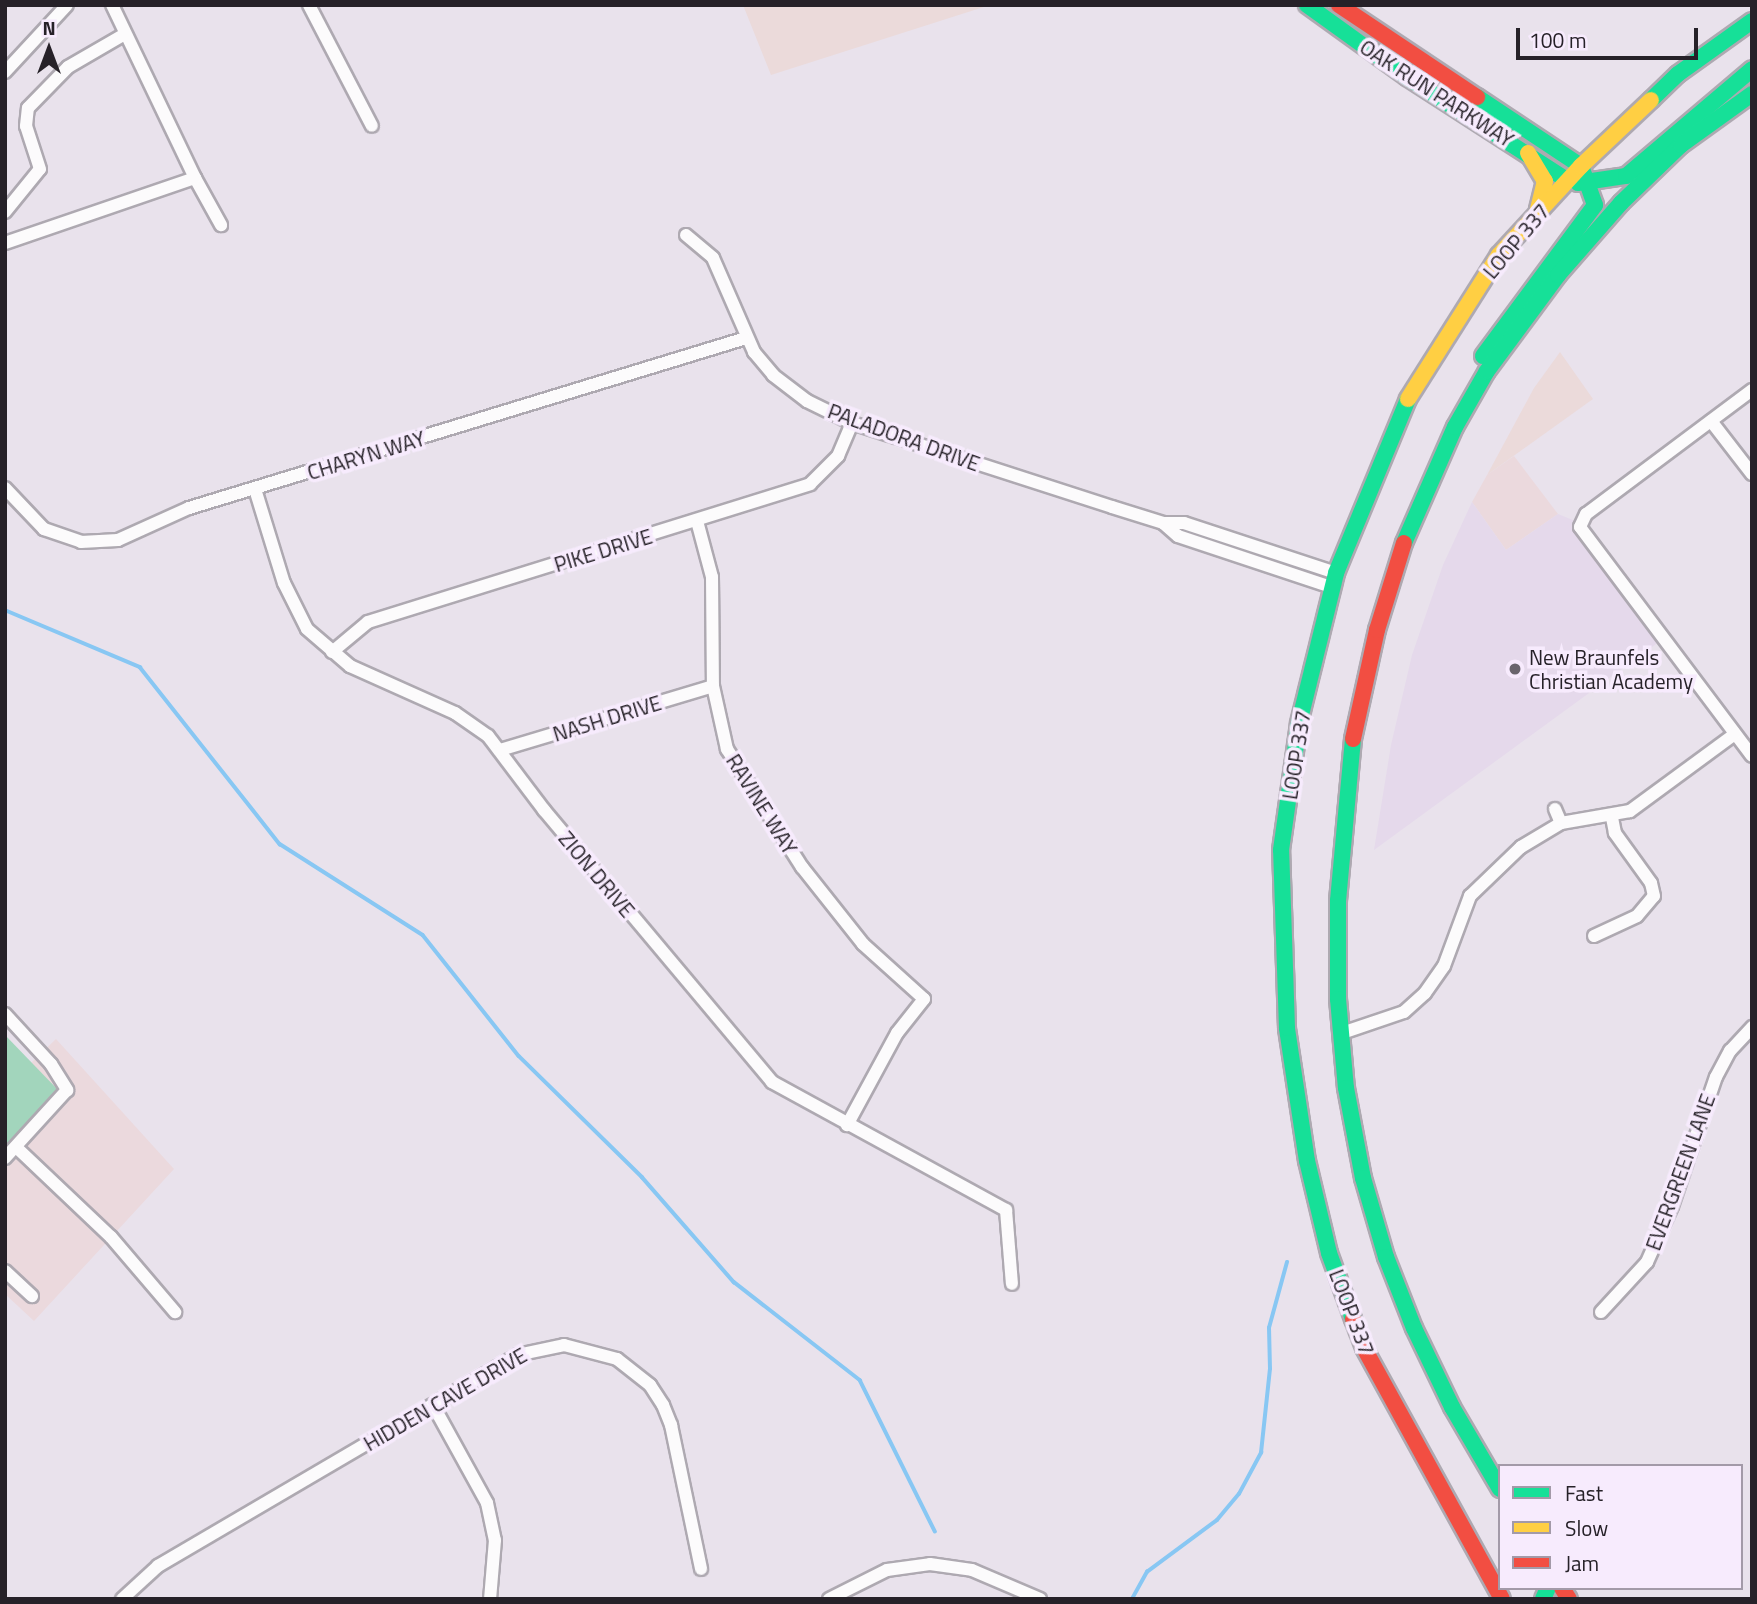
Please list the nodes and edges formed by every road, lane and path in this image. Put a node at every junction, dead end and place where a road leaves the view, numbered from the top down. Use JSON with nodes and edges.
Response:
{"nodes":[{"id":1,"x":67,"y":5,"type":"edge"},
{"id":2,"x":112,"y":5,"type":"edge"},
{"id":3,"x":309,"y":5,"type":"edge"},
{"id":4,"x":1307,"y":5,"type":"edge"},
{"id":5,"x":1339,"y":5,"type":"edge"},
{"id":6,"x":1752,"y":21,"type":"edge"},
{"id":7,"x":125,"y":34,"type":"junction"},
{"id":8,"x":1752,"y":69,"type":"edge"},
{"id":9,"x":5,"y":72,"type":"edge"},
{"id":10,"x":1752,"y":94,"type":"edge"},
{"id":11,"x":372,"y":126,"type":"dead end"},
{"id":12,"x":1528,"y":153,"type":"junction"},
{"id":13,"x":1581,"y":166,"type":"junction"},
{"id":14,"x":195,"y":178,"type":"junction"},
{"id":15,"x":1567,"y":180,"type":"junction"},
{"id":16,"x":1591,"y":184,"type":"junction"},
{"id":17,"x":5,"y":212,"type":"edge"},
{"id":18,"x":1536,"y":214,"type":"junction"},
{"id":19,"x":220,"y":225,"type":"dead end"},
{"id":20,"x":686,"y":235,"type":"dead end"},
{"id":21,"x":5,"y":243,"type":"edge"},
{"id":22,"x":746,"y":338,"type":"junction"},
{"id":23,"x":1752,"y":390,"type":"edge"},
{"id":24,"x":1711,"y":421,"type":"junction"},
{"id":25,"x":852,"y":423,"type":"junction"},
{"id":26,"x":1752,"y":474,"type":"edge"},
{"id":27,"x":5,"y":488,"type":"edge"},
{"id":28,"x":255,"y":489,"type":"junction"},
{"id":29,"x":697,"y":521,"type":"junction"},
{"id":30,"x":1334,"y":580,"type":"junction"},
{"id":31,"x":332,"y":652,"type":"junction"},
{"id":32,"x":713,"y":686,"type":"junction"},
{"id":33,"x":1362,"y":688,"type":"junction"},
{"id":34,"x":1735,"y":734,"type":"junction"},
{"id":35,"x":500,"y":750,"type":"junction"},
{"id":36,"x":1752,"y":756,"type":"edge"},
{"id":37,"x":1555,"y":809,"type":"dead end"},
{"id":38,"x":1612,"y":817,"type":"junction"},
{"id":39,"x":1561,"y":823,"type":"junction"},
{"id":40,"x":1594,"y":936,"type":"dead end"},
{"id":41,"x":5,"y":1014,"type":"edge"},
{"id":42,"x":1752,"y":1027,"type":"edge"},
{"id":43,"x":1342,"y":1033,"type":"junction"},
{"id":44,"x":847,"y":1125,"type":"junction"},
{"id":45,"x":16,"y":1147,"type":"junction"},
{"id":46,"x":5,"y":1158,"type":"edge"},
{"id":47,"x":5,"y":1271,"type":"edge"},
{"id":48,"x":1012,"y":1284,"type":"dead end"},
{"id":49,"x":32,"y":1296,"type":"dead end"},
{"id":50,"x":174,"y":1312,"type":"dead end"},
{"id":51,"x":1601,"y":1312,"type":"dead end"},
{"id":52,"x":433,"y":1405,"type":"junction"},
{"id":53,"x":1498,"y":1486,"type":"edge"},
{"id":54,"x":1466,"y":1541,"type":"junction"},
{"id":55,"x":701,"y":1569,"type":"dead end"},
{"id":56,"x":1498,"y":1578,"type":"edge"},
{"id":57,"x":122,"y":1599,"type":"edge"},
{"id":58,"x":490,"y":1599,"type":"edge"},
{"id":59,"x":829,"y":1599,"type":"edge"},
{"id":60,"x":1040,"y":1599,"type":"edge"},
{"id":61,"x":1502,"y":1599,"type":"edge"}],
"edges":[{"from":1,"to":9,"type":"street"},
{"from":2,"to":7,"type":"street"},
{"from":3,"to":11,"type":"street"},
{"from":4,"to":12,"type":"main road","name":"OAK RUN PARKWAY"},
{"from":5,"to":13,"type":"main road","name":"OAK RUN PARKWAY"},
{"from":6,"to":13,"type":"main road","name":"LOOP 337"},
{"from":7,"to":14,"type":"street"},
{"from":7,"to":17,"type":"street"},
{"from":8,"to":16,"type":"main road"},
{"from":10,"to":33,"type":"main road"},
{"from":12,"to":15,"type":"main road","name":"OAK RUN PARKWAY"},
{"from":12,"to":18,"type":"main road"},
{"from":13,"to":15,"type":"main road","name":"LOOP 337"},
{"from":13,"to":16,"type":"main road"},
{"from":14,"to":19,"type":"street"},
{"from":14,"to":21,"type":"street"},
{"from":15,"to":16,"type":"main road"},
{"from":15,"to":18,"type":"main road","name":"LOOP 337"},
{"from":16,"to":33,"type":"main road"},
{"from":18,"to":30,"type":"main road","name":"LOOP 337"},
{"from":20,"to":22,"type":"street","name":"PALADORA DRIVE"},
{"from":22,"to":25,"type":"street","name":"PALADORA DRIVE"},
{"from":22,"to":28,"type":"street","name":"CHARYN WAY"},
{"from":23,"to":24,"type":"street"},
{"from":24,"to":26,"type":"street"},
{"from":24,"to":34,"type":"street"},
{"from":25,"to":29,"type":"street","name":"PIKE DRIVE"},
{"from":25,"to":30,"type":"street","name":"PALADORA DRIVE"},
{"from":27,"to":28,"type":"street","name":"CHARYN WAY"},
{"from":28,"to":31,"type":"street","name":"ZION DRIVE"},
{"from":29,"to":31,"type":"street","name":"PIKE DRIVE"},
{"from":29,"to":32,"type":"street","name":"RAVINE WAY"},
{"from":30,"to":54,"type":"main road","name":"LOOP 337"},
{"from":31,"to":35,"type":"street","name":"ZION DRIVE"},
{"from":32,"to":35,"type":"street","name":"NASH DRIVE"},
{"from":32,"to":44,"type":"street","name":"RAVINE WAY"},
{"from":33,"to":43,"type":"main road"},
{"from":34,"to":36,"type":"street"},
{"from":34,"to":38,"type":"street"},
{"from":35,"to":44,"type":"street","name":"ZION DRIVE"},
{"from":37,"to":39,"type":"street"},
{"from":38,"to":39,"type":"street"},
{"from":38,"to":40,"type":"street"},
{"from":39,"to":43,"type":"street"},
{"from":41,"to":45,"type":"street"},
{"from":42,"to":51,"type":"street","name":"EVERGREEN LANE"},
{"from":43,"to":53,"type":"main road"},
{"from":44,"to":48,"type":"street","name":"ZION DRIVE"},
{"from":45,"to":46,"type":"street"},
{"from":45,"to":50,"type":"street"},
{"from":47,"to":49,"type":"street"},
{"from":52,"to":55,"type":"street","name":"HIDDEN CAVE DRIVE"},
{"from":52,"to":57,"type":"street","name":"HIDDEN CAVE DRIVE"},
{"from":52,"to":58,"type":"street"},
{"from":54,"to":56,"type":"main road"},
{"from":54,"to":61,"type":"main road","name":"LOOP 337"},
{"from":59,"to":60,"type":"street"}]}
